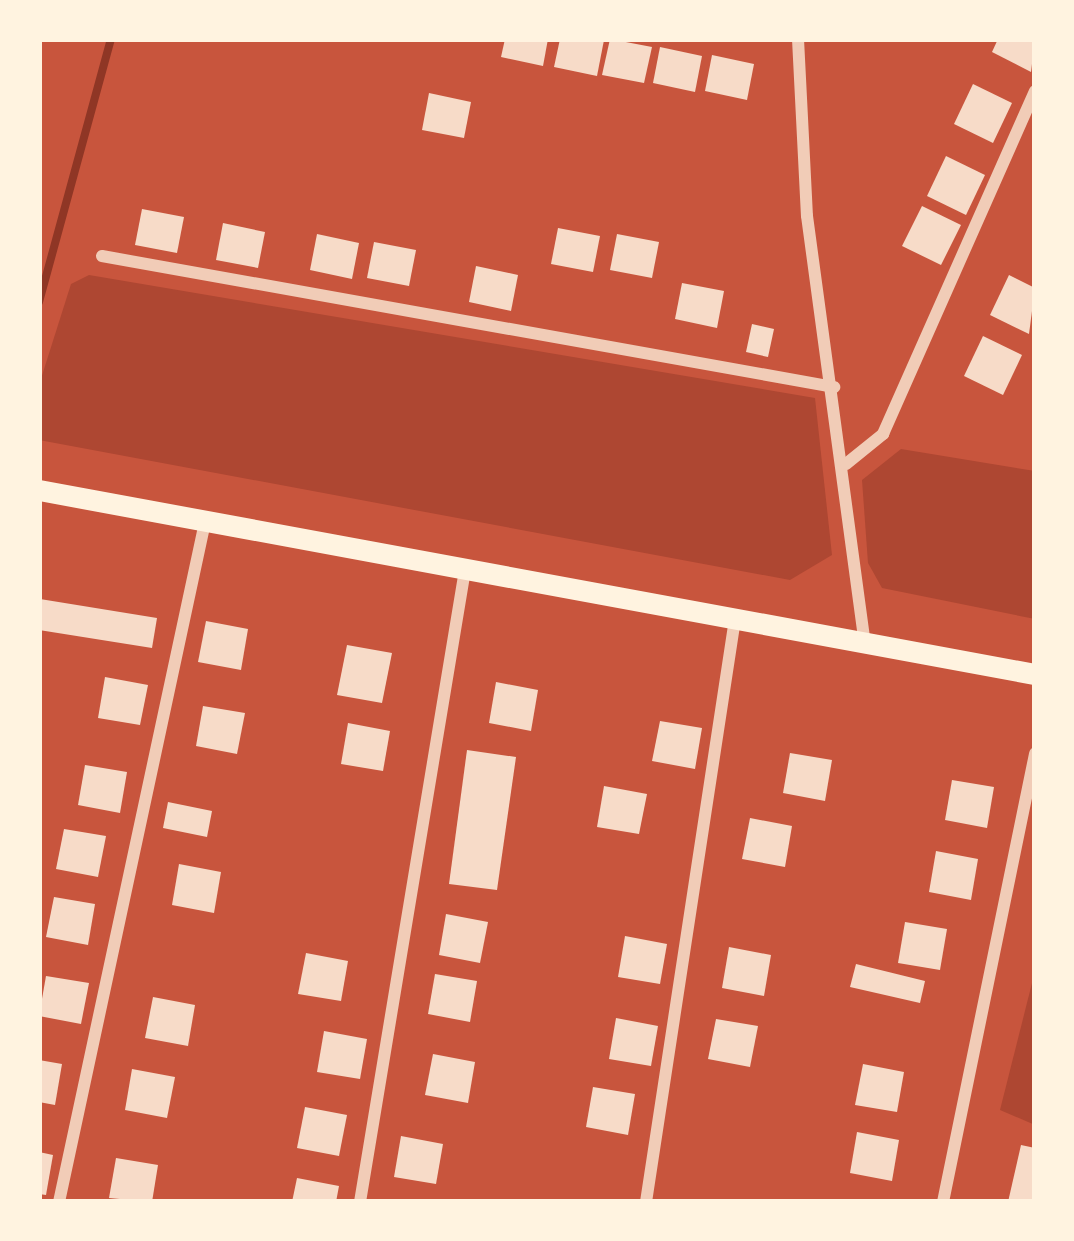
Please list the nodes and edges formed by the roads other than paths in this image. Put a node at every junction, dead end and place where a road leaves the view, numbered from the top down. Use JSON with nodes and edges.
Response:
{"nodes":[{"id":1,"x":798,"y":39,"type":"edge"},
{"id":2,"x":1035,"y":91,"type":"edge"},
{"id":3,"x":102,"y":256,"type":"dead end"},
{"id":4,"x":834,"y":387,"type":"junction"},
{"id":5,"x":846,"y":464,"type":"junction"},
{"id":6,"x":39,"y":490,"type":"edge"},
{"id":7,"x":205,"y":522,"type":"junction"},
{"id":8,"x":465,"y":570,"type":"junction"},
{"id":9,"x":735,"y":619,"type":"junction"},
{"id":10,"x":865,"y":643,"type":"junction"},
{"id":11,"x":1035,"y":674,"type":"edge"},
{"id":12,"x":1035,"y":753,"type":"edge"},
{"id":13,"x":59,"y":1202,"type":"edge"},
{"id":14,"x":360,"y":1202,"type":"edge"},
{"id":15,"x":646,"y":1202,"type":"edge"},
{"id":16,"x":944,"y":1202,"type":"edge"}],
"edges":[{"from":1,"to":4,"type":"street"},
{"from":2,"to":5,"type":"street"},
{"from":3,"to":4,"type":"street"},
{"from":4,"to":5,"type":"street"},
{"from":5,"to":10,"type":"street"},
{"from":6,"to":7,"type":"main road"},
{"from":7,"to":8,"type":"main road"},
{"from":7,"to":13,"type":"street"},
{"from":8,"to":9,"type":"main road"},
{"from":8,"to":14,"type":"street"},
{"from":9,"to":10,"type":"main road"},
{"from":9,"to":15,"type":"street"},
{"from":10,"to":11,"type":"main road"},
{"from":12,"to":16,"type":"street"}]}
